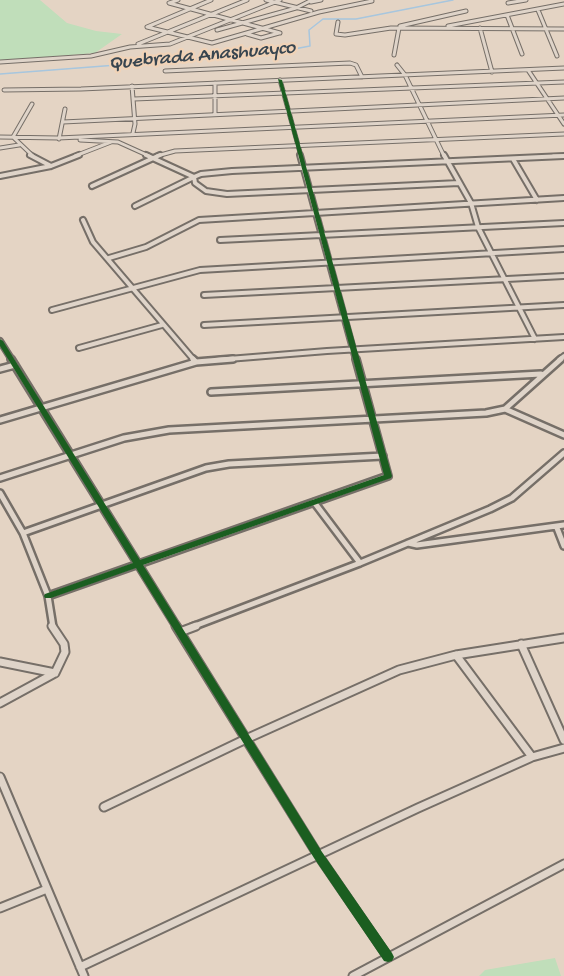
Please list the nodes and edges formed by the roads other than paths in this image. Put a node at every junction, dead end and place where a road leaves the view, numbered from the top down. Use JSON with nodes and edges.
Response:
{"nodes":[{"id":1,"x":178,"y":0,"type":"edge"},
{"id":2,"x":212,"y":0,"type":"edge"},
{"id":3,"x":247,"y":0,"type":"edge"},
{"id":4,"x":266,"y":0,"type":"edge"},
{"id":5,"x":279,"y":0,"type":"edge"},
{"id":6,"x":321,"y":0,"type":"edge"},
{"id":7,"x":352,"y":0,"type":"edge"},
{"id":8,"x":526,"y":0,"type":"edge"},
{"id":9,"x":311,"y":1,"type":"edge"},
{"id":10,"x":374,"y":1,"type":"edge"},
{"id":11,"x":274,"y":2,"type":"junction"},
{"id":12,"x":508,"y":3,"type":"dead end"},
{"id":13,"x":564,"y":4,"type":"edge"},
{"id":14,"x":189,"y":8,"type":"junction"},
{"id":15,"x":294,"y":8,"type":"junction"},
{"id":16,"x":538,"y":10,"type":"junction"},
{"id":17,"x":311,"y":11,"type":"dead end"},
{"id":18,"x":466,"y":11,"type":"dead end"},
{"id":19,"x":212,"y":14,"type":"junction"},
{"id":20,"x":507,"y":15,"type":"junction"},
{"id":21,"x":304,"y":16,"type":"junction"},
{"id":22,"x":232,"y":20,"type":"junction"},
{"id":23,"x":338,"y":22,"type":"dead end"},
{"id":24,"x":242,"y":23,"type":"junction"},
{"id":25,"x":391,"y":28,"type":"junction"},
{"id":26,"x":399,"y":28,"type":"junction"},
{"id":27,"x":430,"y":28,"type":"junction"},
{"id":28,"x":480,"y":28,"type":"junction"},
{"id":29,"x":264,"y":29,"type":"junction"},
{"id":30,"x":513,"y":29,"type":"junction"},
{"id":31,"x":546,"y":29,"type":"junction"},
{"id":32,"x":564,"y":29,"type":"edge"},
{"id":33,"x":203,"y":32,"type":"junction"},
{"id":34,"x":165,"y":33,"type":"junction"},
{"id":35,"x":245,"y":34,"type":"junction"},
{"id":36,"x":187,"y":39,"type":"junction"},
{"id":37,"x":130,"y":46,"type":"junction"},
{"id":38,"x":522,"y":54,"type":"dead end"},
{"id":39,"x":394,"y":55,"type":"dead end"},
{"id":40,"x":557,"y":56,"type":"dead end"},
{"id":41,"x":0,"y":62,"type":"edge"},
{"id":42,"x":397,"y":65,"type":"dead end"},
{"id":43,"x":564,"y":68,"type":"edge"},
{"id":44,"x":528,"y":70,"type":"junction"},
{"id":45,"x":165,"y":71,"type":"dead end"},
{"id":46,"x":492,"y":72,"type":"junction"},
{"id":47,"x":405,"y":75,"type":"junction"},
{"id":48,"x":362,"y":76,"type":"junction"},
{"id":49,"x":280,"y":80,"type":"junction"},
{"id":50,"x":564,"y":82,"type":"edge"},
{"id":51,"x":215,"y":83,"type":"junction"},
{"id":52,"x":538,"y":83,"type":"junction"},
{"id":53,"x":132,"y":86,"type":"junction"},
{"id":54,"x":411,"y":89,"type":"junction"},
{"id":55,"x":4,"y":90,"type":"dead end"},
{"id":56,"x":284,"y":94,"type":"junction"},
{"id":57,"x":213,"y":98,"type":"junction"},
{"id":58,"x":547,"y":98,"type":"junction"},
{"id":59,"x":564,"y":98,"type":"edge"},
{"id":60,"x":134,"y":99,"type":"junction"},
{"id":61,"x":32,"y":104,"type":"dead end"},
{"id":62,"x":418,"y":104,"type":"junction"},
{"id":63,"x":65,"y":109,"type":"dead end"},
{"id":64,"x":288,"y":110,"type":"junction"},
{"id":65,"x":215,"y":114,"type":"junction"},
{"id":66,"x":558,"y":115,"type":"junction"},
{"id":67,"x":564,"y":115,"type":"edge"},
{"id":68,"x":134,"y":117,"type":"junction"},
{"id":69,"x":426,"y":121,"type":"junction"},
{"id":70,"x":63,"y":122,"type":"junction"},
{"id":71,"x":564,"y":124,"type":"edge"},
{"id":72,"x":293,"y":127,"type":"junction"},
{"id":73,"x":133,"y":133,"type":"junction"},
{"id":74,"x":564,"y":134,"type":"edge"},
{"id":75,"x":0,"y":137,"type":"edge"},
{"id":76,"x":13,"y":137,"type":"junction"},
{"id":77,"x":58,"y":138,"type":"junction"},
{"id":78,"x":435,"y":140,"type":"junction"},
{"id":79,"x":113,"y":142,"type":"junction"},
{"id":80,"x":19,"y":145,"type":"junction"},
{"id":81,"x":297,"y":146,"type":"junction"},
{"id":82,"x":0,"y":148,"type":"edge"},
{"id":83,"x":564,"y":156,"type":"edge"},
{"id":84,"x":152,"y":159,"type":"junction"},
{"id":85,"x":513,"y":159,"type":"junction"},
{"id":86,"x":447,"y":161,"type":"junction"},
{"id":87,"x":51,"y":166,"type":"junction"},
{"id":88,"x":303,"y":168,"type":"junction"},
{"id":89,"x":0,"y":176,"type":"edge"},
{"id":90,"x":194,"y":177,"type":"junction"},
{"id":91,"x":459,"y":183,"type":"junction"},
{"id":92,"x":92,"y":186,"type":"dead end"},
{"id":93,"x":310,"y":190,"type":"junction"},
{"id":94,"x":564,"y":198,"type":"edge"},
{"id":95,"x":537,"y":200,"type":"junction"},
{"id":96,"x":471,"y":203,"type":"junction"},
{"id":97,"x":135,"y":206,"type":"dead end"},
{"id":98,"x":317,"y":212,"type":"junction"},
{"id":99,"x":83,"y":220,"type":"dead end"},
{"id":100,"x":564,"y":223,"type":"edge"},
{"id":101,"x":478,"y":227,"type":"junction"},
{"id":102,"x":322,"y":235,"type":"junction"},
{"id":103,"x":220,"y":240,"type":"dead end"},
{"id":104,"x":564,"y":249,"type":"edge"},
{"id":105,"x":491,"y":254,"type":"junction"},
{"id":106,"x":109,"y":258,"type":"junction"},
{"id":107,"x":330,"y":263,"type":"junction"},
{"id":108,"x":564,"y":276,"type":"edge"},
{"id":109,"x":504,"y":279,"type":"junction"},
{"id":110,"x":134,"y":288,"type":"junction"},
{"id":111,"x":337,"y":289,"type":"junction"},
{"id":112,"x":204,"y":295,"type":"dead end"},
{"id":113,"x":564,"y":305,"type":"edge"},
{"id":114,"x":518,"y":308,"type":"junction"},
{"id":115,"x":52,"y":310,"type":"dead end"},
{"id":116,"x":345,"y":318,"type":"junction"},
{"id":117,"x":162,"y":325,"type":"junction"},
{"id":118,"x":204,"y":325,"type":"dead end"},
{"id":119,"x":564,"y":337,"type":"edge"},
{"id":120,"x":535,"y":339,"type":"junction"},
{"id":121,"x":0,"y":340,"type":"edge"},
{"id":122,"x":79,"y":348,"type":"dead end"},
{"id":123,"x":354,"y":351,"type":"junction"},
{"id":124,"x":564,"y":356,"type":"edge"},
{"id":125,"x":196,"y":362,"type":"junction"},
{"id":126,"x":15,"y":364,"type":"junction"},
{"id":127,"x":0,"y":369,"type":"edge"},
{"id":128,"x":541,"y":374,"type":"junction"},
{"id":129,"x":363,"y":384,"type":"junction"},
{"id":130,"x":212,"y":392,"type":"dead end"},
{"id":131,"x":41,"y":408,"type":"junction"},
{"id":132,"x":505,"y":409,"type":"junction"},
{"id":133,"x":372,"y":418,"type":"junction"},
{"id":134,"x":0,"y":420,"type":"edge"},
{"id":135,"x":564,"y":435,"type":"edge"},
{"id":136,"x":564,"y":453,"type":"edge"},
{"id":137,"x":71,"y":455,"type":"junction"},
{"id":138,"x":383,"y":456,"type":"junction"},
{"id":139,"x":0,"y":478,"type":"edge"},
{"id":140,"x":0,"y":493,"type":"edge"},
{"id":141,"x":314,"y":502,"type":"junction"},
{"id":142,"x":102,"y":506,"type":"junction"},
{"id":143,"x":561,"y":526,"type":"edge"},
{"id":144,"x":23,"y":533,"type":"junction"},
{"id":145,"x":407,"y":543,"type":"junction"},
{"id":146,"x":564,"y":546,"type":"edge"},
{"id":147,"x":137,"y":563,"type":"junction"},
{"id":148,"x":360,"y":563,"type":"junction"},
{"id":149,"x":48,"y":596,"type":"junction"},
{"id":150,"x":180,"y":632,"type":"junction"},
{"id":151,"x":564,"y":638,"type":"edge"},
{"id":152,"x":521,"y":644,"type":"junction"},
{"id":153,"x":456,"y":655,"type":"junction"},
{"id":154,"x":0,"y":662,"type":"edge"},
{"id":155,"x":55,"y":673,"type":"junction"},
{"id":156,"x":0,"y":703,"type":"edge"},
{"id":157,"x":246,"y":739,"type":"junction"},
{"id":158,"x":564,"y":740,"type":"edge"},
{"id":159,"x":564,"y":748,"type":"edge"},
{"id":160,"x":532,"y":757,"type":"junction"},
{"id":161,"x":0,"y":777,"type":"edge"},
{"id":162,"x":105,"y":807,"type":"dead end"},
{"id":163,"x":318,"y":855,"type":"junction"},
{"id":164,"x":564,"y":864,"type":"edge"},
{"id":165,"x":47,"y":888,"type":"junction"},
{"id":166,"x":0,"y":908,"type":"edge"},
{"id":167,"x":388,"y":957,"type":"junction"},
{"id":168,"x":80,"y":967,"type":"junction"},
{"id":169,"x":84,"y":976,"type":"edge"},
{"id":170,"x":353,"y":976,"type":"edge"}],
"edges":[{"from":1,"to":14,"type":"street"},
{"from":2,"to":14,"type":"street"},
{"from":3,"to":19,"type":"street"},
{"from":4,"to":11,"type":"street"},
{"from":5,"to":11,"type":"street"},
{"from":6,"to":9,"type":"street"},
{"from":7,"to":10,"type":"street"},
{"from":8,"to":12,"type":"street"},
{"from":9,"to":15,"type":"street"},
{"from":10,"to":21,"type":"street"},
{"from":11,"to":15,"type":"street"},
{"from":11,"to":22,"type":"street"},
{"from":13,"to":16,"type":"street"},
{"from":14,"to":19,"type":"street"},
{"from":14,"to":34,"type":"street"},
{"from":15,"to":17,"type":"street"},
{"from":15,"to":21,"type":"street"},
{"from":15,"to":24,"type":"street"},
{"from":16,"to":20,"type":"street"},
{"from":16,"to":31,"type":"street"},
{"from":18,"to":25,"type":"street"},
{"from":19,"to":22,"type":"street"},
{"from":19,"to":34,"type":"street"},
{"from":20,"to":27,"type":"street"},
{"from":20,"to":30,"type":"street"},
{"from":21,"to":29,"type":"street"},
{"from":22,"to":24,"type":"street"},
{"from":22,"to":33,"type":"street"},
{"from":23,"to":25,"type":"street"},
{"from":24,"to":29,"type":"street"},
{"from":24,"to":33,"type":"street"},
{"from":25,"to":26,"type":"street"},
{"from":26,"to":27,"type":"street"},
{"from":26,"to":39,"type":"street"},
{"from":27,"to":28,"type":"street"},
{"from":28,"to":30,"type":"street"},
{"from":28,"to":46,"type":"street"},
{"from":29,"to":35,"type":"street"},
{"from":29,"to":35,"type":"street"},
{"from":30,"to":31,"type":"street"},
{"from":30,"to":38,"type":"street"},
{"from":31,"to":32,"type":"street"},
{"from":31,"to":40,"type":"street"},
{"from":33,"to":36,"type":"street"},
{"from":34,"to":36,"type":"street"},
{"from":34,"to":37,"type":"street"},
{"from":35,"to":36,"type":"street"},
{"from":36,"to":37,"type":"street"},
{"from":37,"to":41,"type":"street"},
{"from":42,"to":47,"type":"street"},
{"from":43,"to":44,"type":"street"},
{"from":44,"to":46,"type":"street"},
{"from":44,"to":52,"type":"street"},
{"from":45,"to":48,"type":"street"},
{"from":46,"to":47,"type":"street"},
{"from":47,"to":48,"type":"street"},
{"from":47,"to":54,"type":"street"},
{"from":48,"to":49,"type":"street"},
{"from":49,"to":51,"type":"street"},
{"from":49,"to":56,"type":"street"},
{"from":50,"to":52,"type":"street"},
{"from":51,"to":53,"type":"street"},
{"from":51,"to":57,"type":"street"},
{"from":52,"to":54,"type":"street"},
{"from":52,"to":58,"type":"street"},
{"from":53,"to":55,"type":"street"},
{"from":53,"to":60,"type":"street"},
{"from":54,"to":56,"type":"street"},
{"from":54,"to":62,"type":"street"},
{"from":56,"to":57,"type":"street"},
{"from":56,"to":64,"type":"street"},
{"from":57,"to":60,"type":"street"},
{"from":57,"to":65,"type":"street"},
{"from":58,"to":59,"type":"street"},
{"from":58,"to":62,"type":"street"},
{"from":58,"to":66,"type":"street"},
{"from":60,"to":68,"type":"street"},
{"from":61,"to":76,"type":"street"},
{"from":62,"to":64,"type":"street"},
{"from":62,"to":69,"type":"street"},
{"from":63,"to":70,"type":"street"},
{"from":64,"to":65,"type":"street"},
{"from":64,"to":72,"type":"street"},
{"from":65,"to":68,"type":"street"},
{"from":66,"to":67,"type":"street"},
{"from":66,"to":69,"type":"street"},
{"from":66,"to":71,"type":"street"},
{"from":68,"to":70,"type":"street"},
{"from":68,"to":73,"type":"street"},
{"from":69,"to":72,"type":"street"},
{"from":69,"to":78,"type":"street"},
{"from":70,"to":77,"type":"street"},
{"from":72,"to":73,"type":"street"},
{"from":72,"to":81,"type":"street"},
{"from":73,"to":77,"type":"street"},
{"from":74,"to":78,"type":"street"},
{"from":75,"to":76,"type":"street"},
{"from":76,"to":77,"type":"street"},
{"from":76,"to":80,"type":"street"},
{"from":77,"to":79,"type":"street"},
{"from":78,"to":81,"type":"street"},
{"from":78,"to":86,"type":"street"},
{"from":79,"to":84,"type":"street"},
{"from":79,"to":87,"type":"street"},
{"from":80,"to":82,"type":"street"},
{"from":80,"to":87,"type":"street"},
{"from":81,"to":84,"type":"street"},
{"from":81,"to":88,"type":"street"},
{"from":83,"to":85,"type":"street"},
{"from":84,"to":90,"type":"street"},
{"from":84,"to":92,"type":"street"},
{"from":85,"to":86,"type":"street"},
{"from":85,"to":95,"type":"street"},
{"from":86,"to":88,"type":"street"},
{"from":86,"to":91,"type":"street"},
{"from":87,"to":89,"type":"street"},
{"from":88,"to":90,"type":"street"},
{"from":88,"to":93,"type":"street"},
{"from":90,"to":93,"type":"street"},
{"from":90,"to":97,"type":"street"},
{"from":91,"to":93,"type":"street"},
{"from":91,"to":96,"type":"street"},
{"from":93,"to":98,"type":"street"},
{"from":94,"to":95,"type":"street"},
{"from":95,"to":96,"type":"street"},
{"from":96,"to":98,"type":"street"},
{"from":96,"to":101,"type":"street"},
{"from":98,"to":102,"type":"street"},
{"from":98,"to":106,"type":"street"},
{"from":99,"to":106,"type":"street"},
{"from":100,"to":101,"type":"street"},
{"from":101,"to":102,"type":"street"},
{"from":101,"to":105,"type":"street"},
{"from":102,"to":103,"type":"street"},
{"from":102,"to":107,"type":"street"},
{"from":104,"to":105,"type":"street"},
{"from":105,"to":107,"type":"street"},
{"from":105,"to":109,"type":"street"},
{"from":106,"to":110,"type":"street"},
{"from":107,"to":110,"type":"street"},
{"from":107,"to":111,"type":"street"},
{"from":108,"to":109,"type":"street"},
{"from":109,"to":111,"type":"street"},
{"from":109,"to":114,"type":"street"},
{"from":110,"to":115,"type":"street"},
{"from":110,"to":117,"type":"street"},
{"from":111,"to":112,"type":"street"},
{"from":111,"to":116,"type":"street"},
{"from":113,"to":114,"type":"street"},
{"from":114,"to":116,"type":"street"},
{"from":114,"to":120,"type":"street"},
{"from":116,"to":118,"type":"street"},
{"from":116,"to":123,"type":"street"},
{"from":117,"to":122,"type":"street"},
{"from":117,"to":125,"type":"street"},
{"from":119,"to":120,"type":"street"},
{"from":120,"to":123,"type":"street"},
{"from":121,"to":126,"type":"street"},
{"from":123,"to":125,"type":"street"},
{"from":123,"to":129,"type":"street"},
{"from":124,"to":128,"type":"street"},
{"from":125,"to":131,"type":"street"},
{"from":126,"to":127,"type":"street"},
{"from":126,"to":131,"type":"street"},
{"from":128,"to":129,"type":"street"},
{"from":128,"to":132,"type":"street"},
{"from":129,"to":130,"type":"street"},
{"from":129,"to":133,"type":"street"},
{"from":131,"to":134,"type":"street"},
{"from":131,"to":137,"type":"street"},
{"from":132,"to":133,"type":"street"},
{"from":132,"to":135,"type":"street"},
{"from":133,"to":137,"type":"street"},
{"from":133,"to":138,"type":"street"},
{"from":136,"to":145,"type":"street"},
{"from":137,"to":139,"type":"street"},
{"from":137,"to":142,"type":"street"},
{"from":138,"to":141,"type":"street"},
{"from":138,"to":142,"type":"street"},
{"from":140,"to":144,"type":"street"},
{"from":141,"to":147,"type":"street"},
{"from":141,"to":148,"type":"street"},
{"from":142,"to":144,"type":"street"},
{"from":142,"to":147,"type":"street"},
{"from":143,"to":145,"type":"street"},
{"from":143,"to":146,"type":"street"},
{"from":144,"to":149,"type":"street"},
{"from":145,"to":148,"type":"street"},
{"from":147,"to":149,"type":"street"},
{"from":147,"to":150,"type":"street"},
{"from":148,"to":150,"type":"street"},
{"from":149,"to":155,"type":"street"},
{"from":150,"to":157,"type":"street"},
{"from":151,"to":152,"type":"street"},
{"from":152,"to":153,"type":"street"},
{"from":152,"to":158,"type":"street"},
{"from":153,"to":157,"type":"street"},
{"from":153,"to":160,"type":"street"},
{"from":154,"to":155,"type":"street"},
{"from":155,"to":156,"type":"street"},
{"from":157,"to":162,"type":"street"},
{"from":157,"to":163,"type":"street"},
{"from":159,"to":160,"type":"street"},
{"from":160,"to":163,"type":"street"},
{"from":161,"to":165,"type":"street"},
{"from":163,"to":167,"type":"street"},
{"from":163,"to":168,"type":"street"},
{"from":164,"to":167,"type":"street"},
{"from":165,"to":166,"type":"street"},
{"from":165,"to":168,"type":"street"},
{"from":167,"to":170,"type":"street"},
{"from":168,"to":169,"type":"street"}]}
